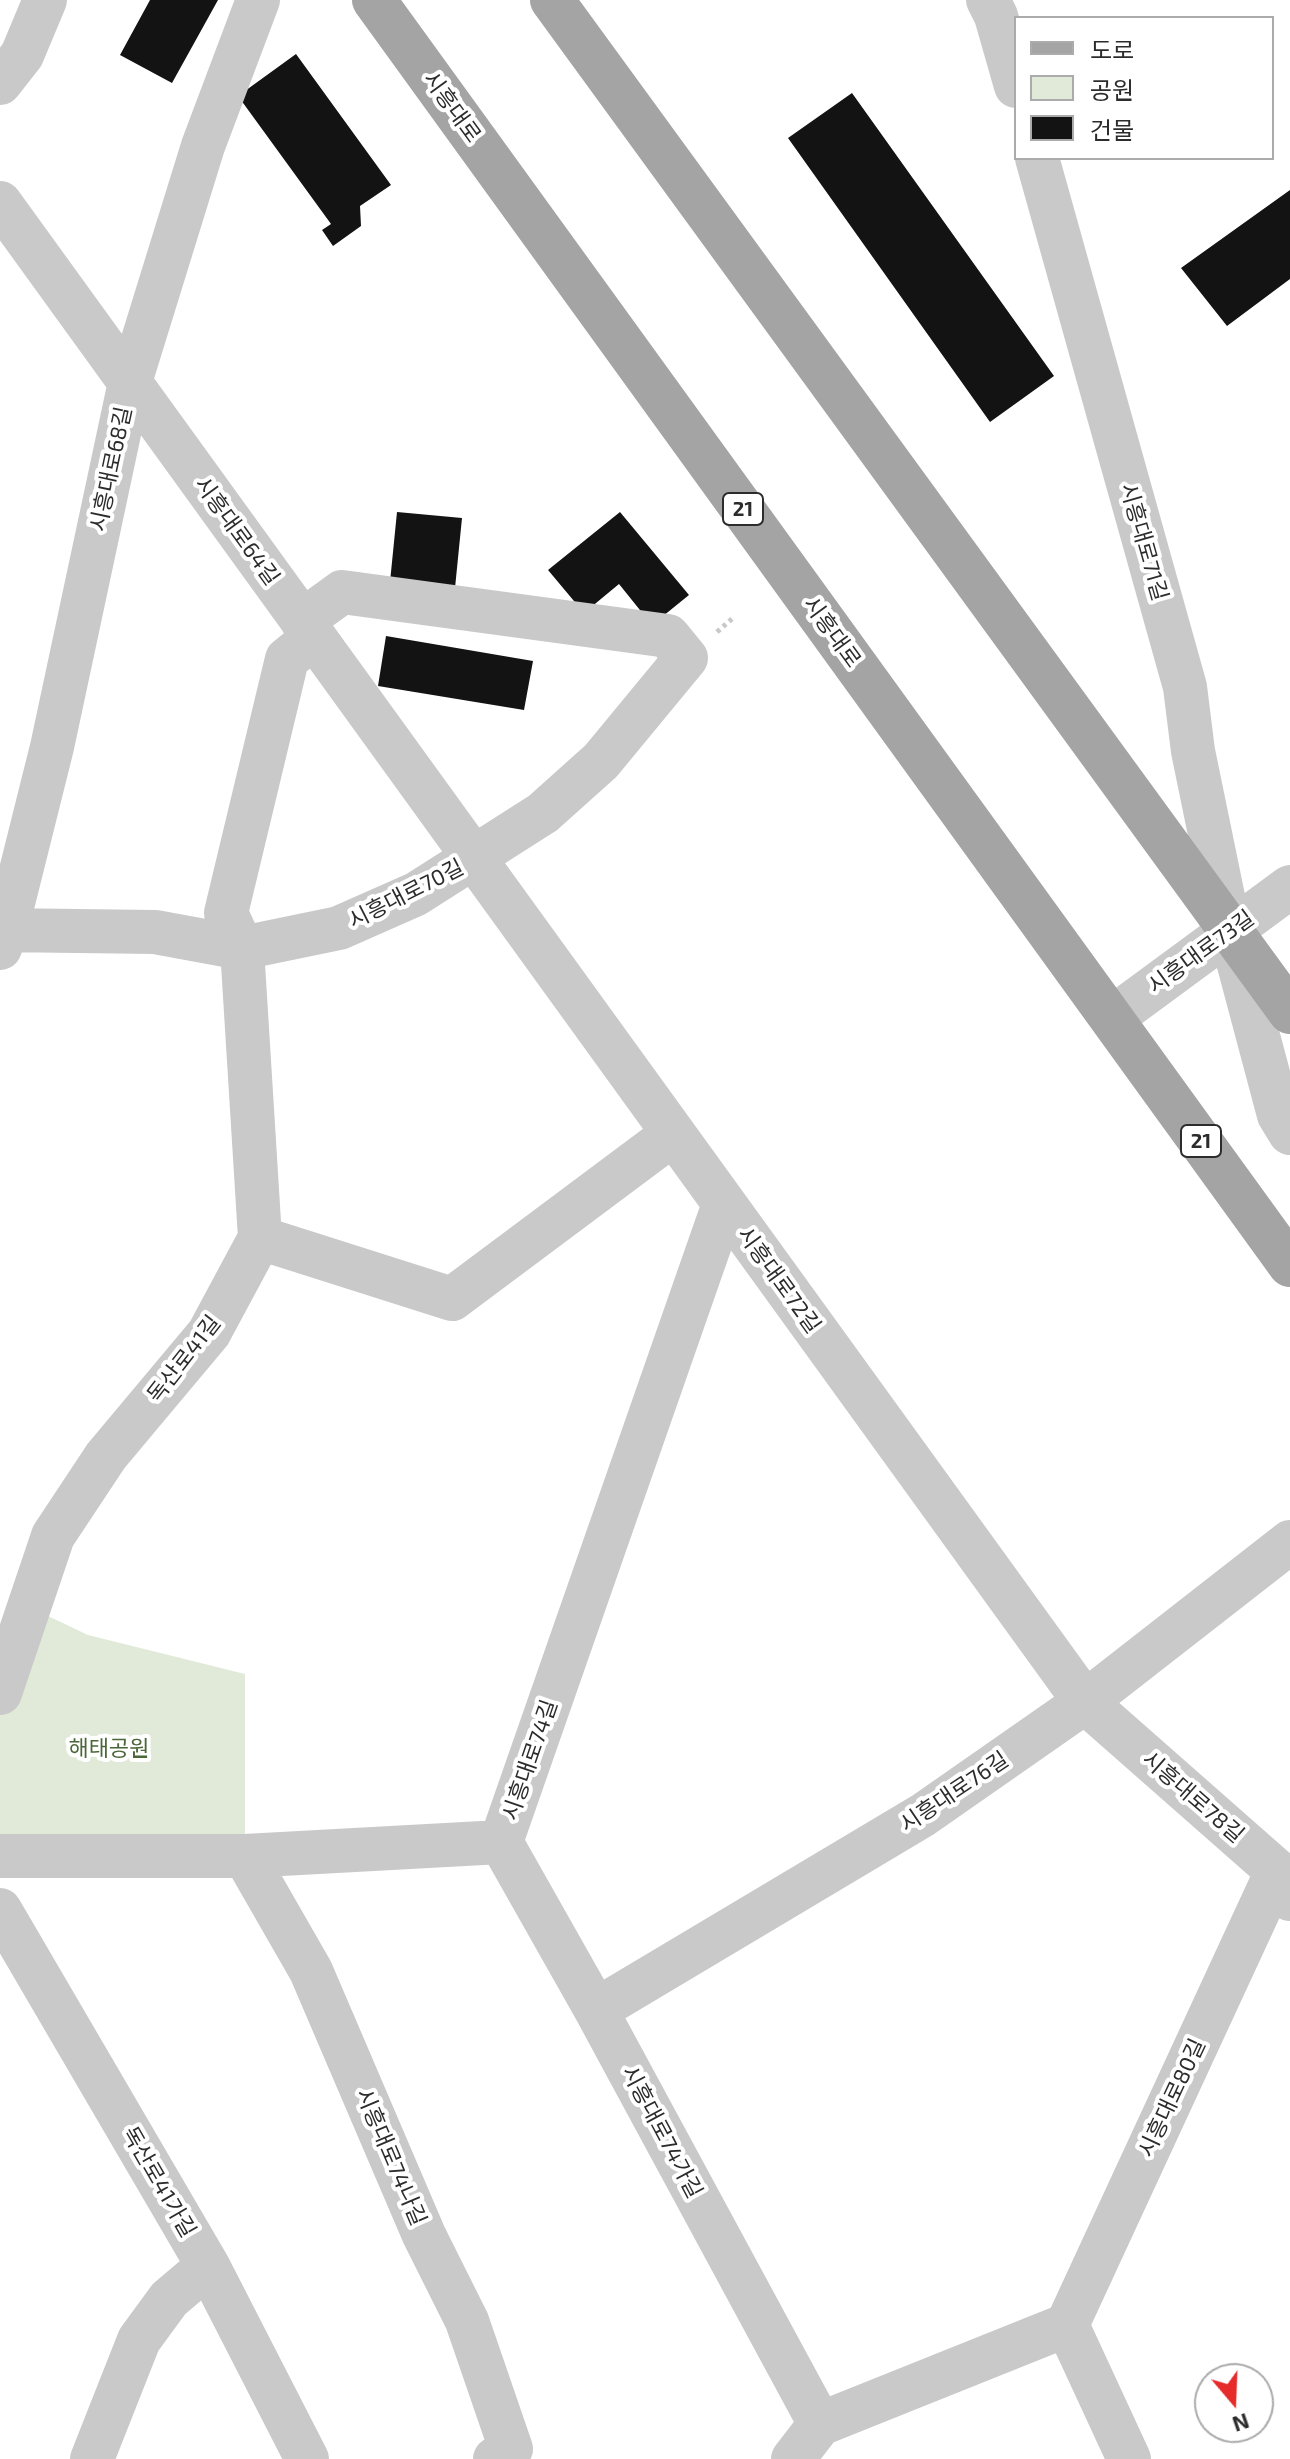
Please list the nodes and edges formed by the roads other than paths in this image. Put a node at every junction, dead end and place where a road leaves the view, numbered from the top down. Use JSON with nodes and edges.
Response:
{"nodes":[{"id":1,"x":45,"y":0,"type":"edge"},
{"id":2,"x":258,"y":0,"type":"edge"},
{"id":3,"x":374,"y":0,"type":"edge"},
{"id":4,"x":552,"y":0,"type":"edge"},
{"id":5,"x":988,"y":0,"type":"edge"},
{"id":6,"x":1014,"y":79,"type":"edge"},
{"id":7,"x":0,"y":83,"type":"edge"},
{"id":8,"x":1038,"y":160,"type":"edge"},
{"id":9,"x":0,"y":203,"type":"edge"},
{"id":10,"x":130,"y":382,"type":"junction"},
{"id":11,"x":308,"y":629,"type":"junction"},
{"id":12,"x":474,"y":858,"type":"junction"},
{"id":13,"x":1290,"y":887,"type":"edge"},
{"id":14,"x":1230,"y":931,"type":"junction"},
{"id":15,"x":2,"y":936,"type":"edge"},
{"id":16,"x":242,"y":948,"type":"junction"},
{"id":17,"x":1290,"y":1012,"type":"edge"},
{"id":18,"x":1112,"y":1018,"type":"junction"},
{"id":19,"x":1290,"y":1133,"type":"edge"},
{"id":20,"x":673,"y":1134,"type":"junction"},
{"id":21,"x":724,"y":1204,"type":"junction"},
{"id":22,"x":260,"y":1238,"type":"junction"},
{"id":23,"x":1290,"y":1265,"type":"edge"},
{"id":24,"x":1290,"y":1542,"type":"edge"},
{"id":25,"x":0,"y":1693,"type":"edge"},
{"id":26,"x":1085,"y":1702,"type":"junction"},
{"id":27,"x":501,"y":1842,"type":"junction"},
{"id":28,"x":0,"y":1856,"type":"edge"},
{"id":29,"x":245,"y":1856,"type":"junction"},
{"id":30,"x":1284,"y":1885,"type":"edge"},
{"id":31,"x":0,"y":1910,"type":"edge"},
{"id":32,"x":596,"y":2010,"type":"junction"},
{"id":33,"x":208,"y":2266,"type":"junction"},
{"id":34,"x":1067,"y":2325,"type":"junction"},
{"id":35,"x":820,"y":2424,"type":"junction"},
{"id":36,"x":92,"y":2459,"type":"edge"},
{"id":37,"x":307,"y":2459,"type":"edge"},
{"id":38,"x":495,"y":2459,"type":"edge"},
{"id":39,"x":793,"y":2459,"type":"edge"},
{"id":40,"x":1129,"y":2459,"type":"edge"}],
"edges":[{"from":1,"to":7,"type":"street"},
{"from":2,"to":10,"type":"street","name":"시흥대로68길"},
{"from":3,"to":18,"type":"main road","name":"시흥대로","number":"21"},
{"from":4,"to":14,"type":"main road"},
{"from":5,"to":6,"type":"street"},
{"from":8,"to":14,"type":"street","name":"시흥대로71길"},
{"from":9,"to":10,"type":"street","name":"시흥대로64길"},
{"from":10,"to":11,"type":"street","name":"시흥대로64길"},
{"from":10,"to":15,"type":"street","name":"시흥대로68길"},
{"from":11,"to":12,"type":"street","name":"시흥대로64길"},
{"from":11,"to":12,"type":"street","name":"시흥대로70길"},
{"from":11,"to":16,"type":"street"},
{"from":12,"to":16,"type":"street","name":"시흥대로70길"},
{"from":12,"to":20,"type":"street","name":"시흥대로72길"},
{"from":13,"to":14,"type":"street","name":"시흥대로73길"},
{"from":14,"to":17,"type":"main road"},
{"from":14,"to":18,"type":"street","name":"시흥대로73길"},
{"from":14,"to":19,"type":"street","name":"시흥대로71길"},
{"from":15,"to":16,"type":"street","name":"시흥대로70길"},
{"from":16,"to":22,"type":"street"},
{"from":18,"to":23,"type":"main road","name":"시흥대로","number":"21"},
{"from":20,"to":21,"type":"street","name":"시흥대로72길"},
{"from":20,"to":22,"type":"street"},
{"from":21,"to":26,"type":"street","name":"시흥대로72길"},
{"from":21,"to":27,"type":"street","name":"시흥대로74길"},
{"from":22,"to":25,"type":"street","name":"독산로41길"},
{"from":24,"to":26,"type":"street","name":"시흥대로76길"},
{"from":26,"to":30,"type":"street","name":"시흥대로78길"},
{"from":26,"to":32,"type":"street","name":"시흥대로76길"},
{"from":27,"to":29,"type":"street","name":"시흥대로74길"},
{"from":27,"to":32,"type":"street","name":"시흥대로74가길"},
{"from":28,"to":29,"type":"street","name":"시흥대로74길"},
{"from":29,"to":38,"type":"street","name":"시흥대로74나길"},
{"from":30,"to":34,"type":"street","name":"시흥대로80길"},
{"from":31,"to":33,"type":"street","name":"독산로41가길"},
{"from":32,"to":35,"type":"street","name":"시흥대로74가길"},
{"from":33,"to":36,"type":"street"},
{"from":33,"to":37,"type":"street","name":"독산로41가길"},
{"from":34,"to":35,"type":"street"},
{"from":34,"to":40,"type":"street"},
{"from":35,"to":39,"type":"street"}]}
